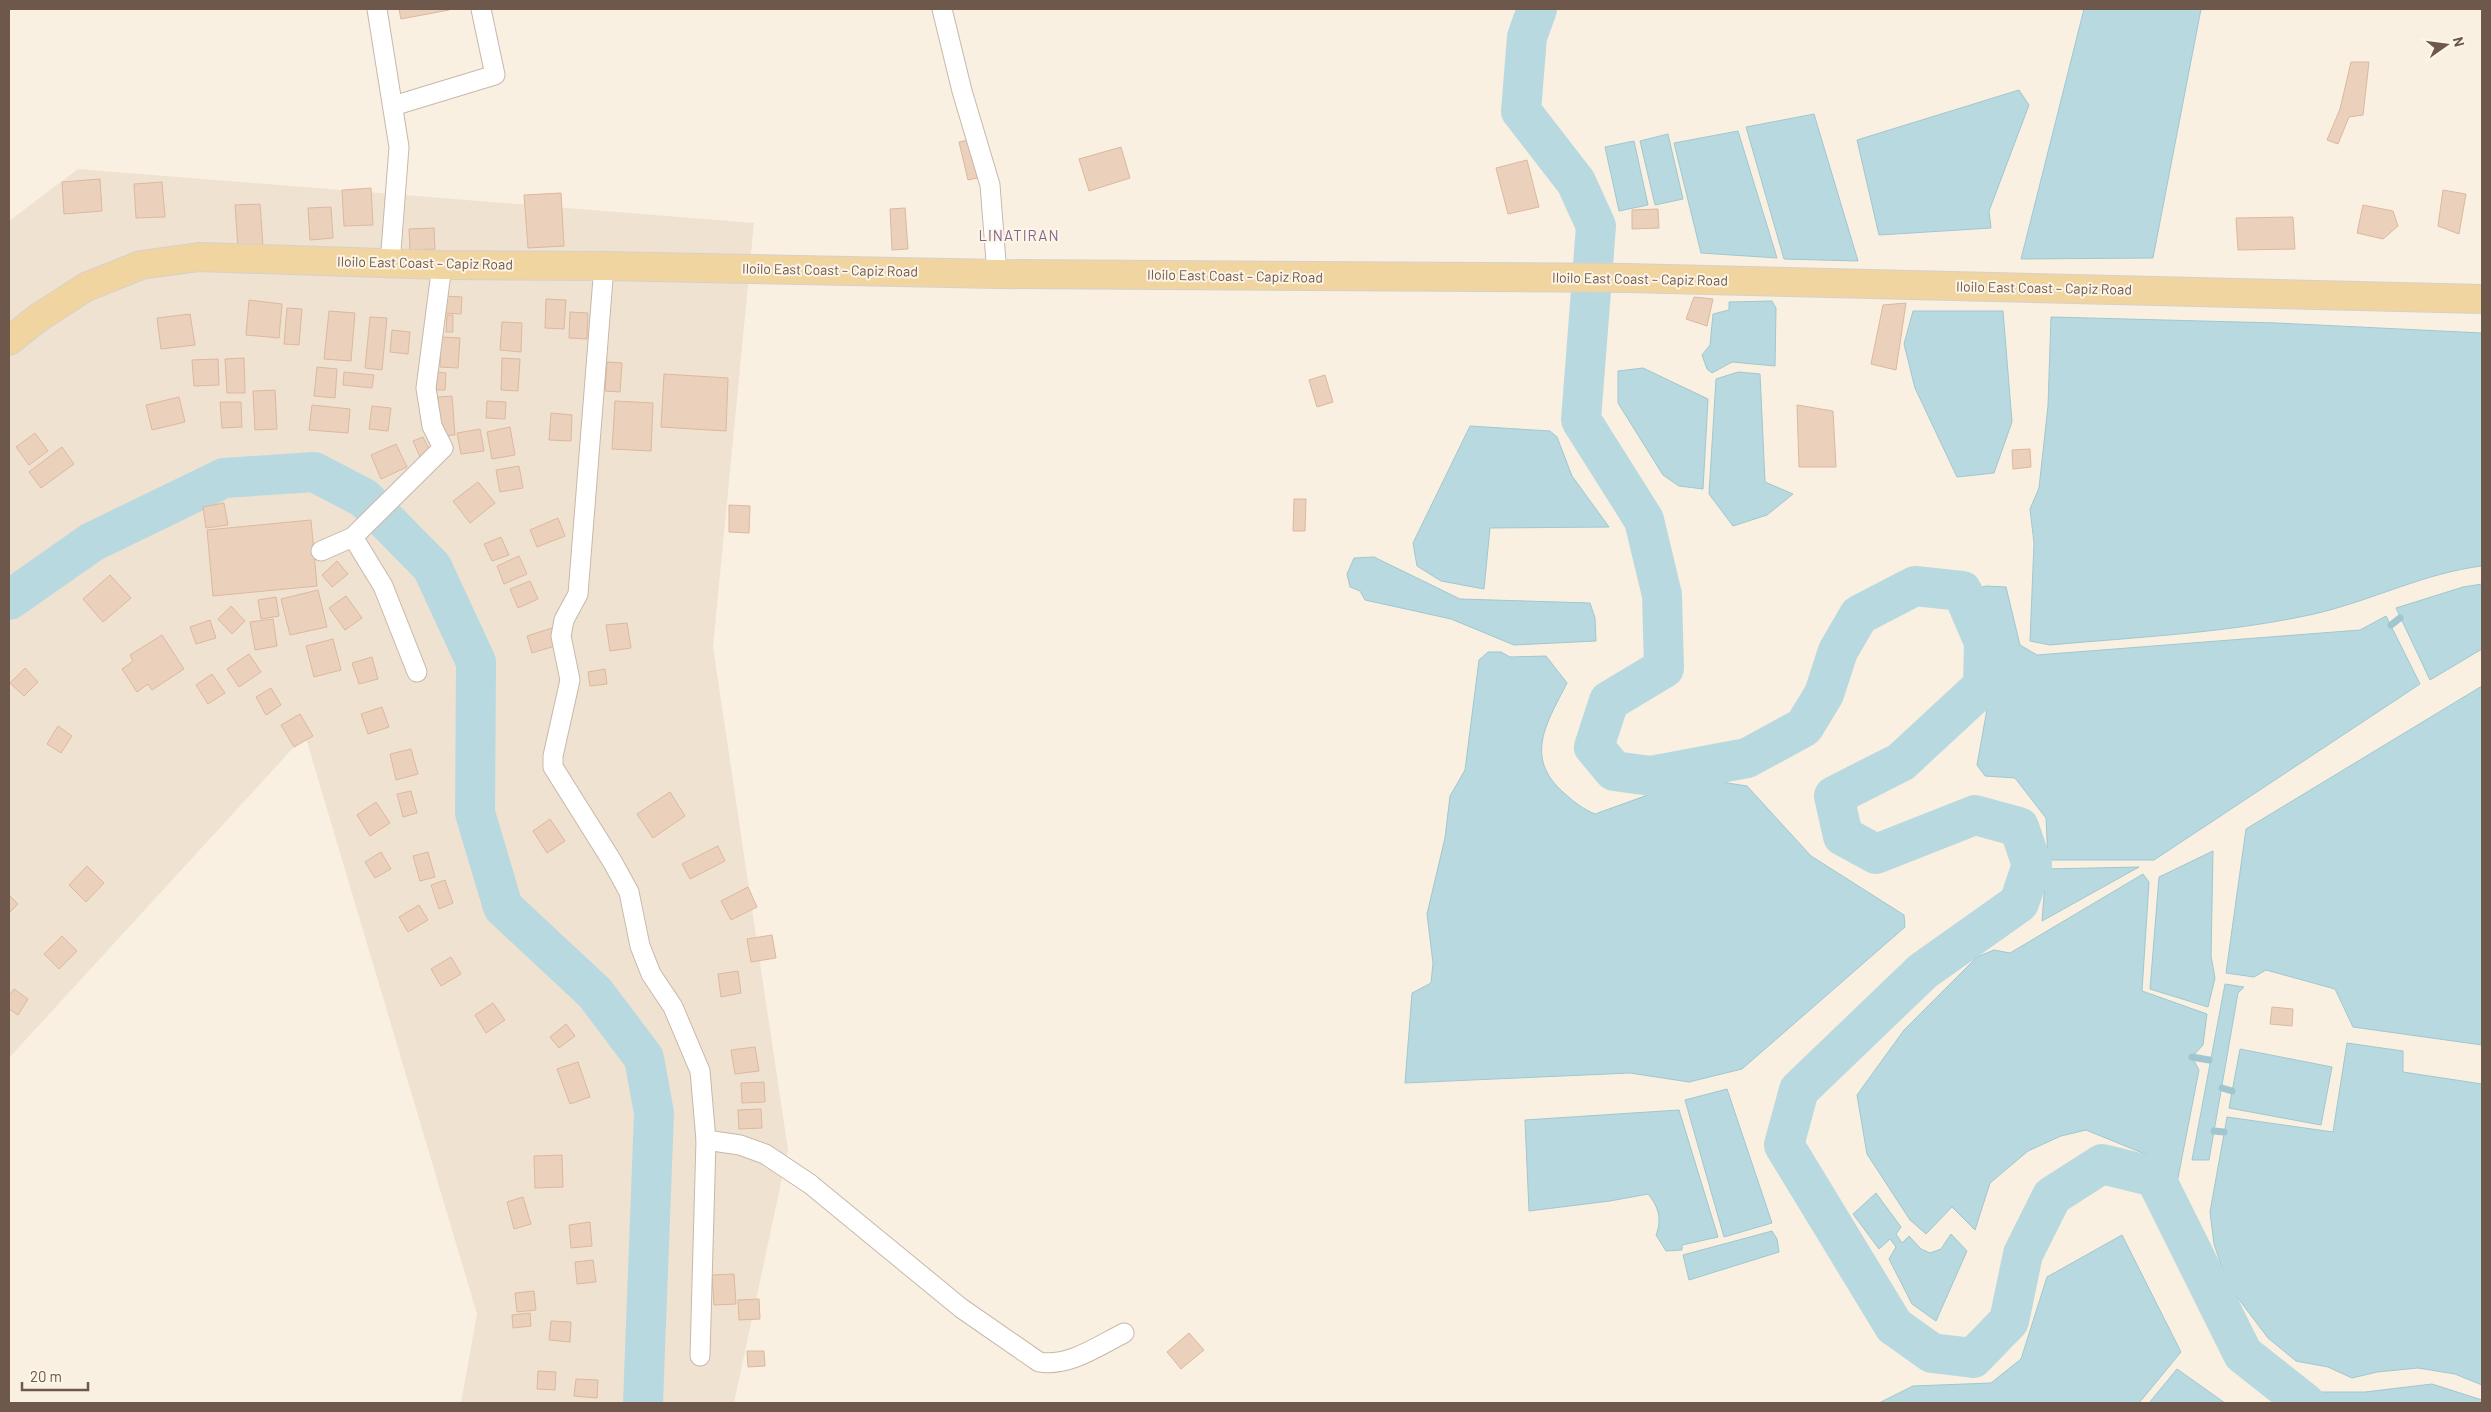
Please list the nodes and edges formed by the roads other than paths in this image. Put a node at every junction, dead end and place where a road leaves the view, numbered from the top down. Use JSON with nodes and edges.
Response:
{"nodes":[{"id":1,"x":377,"y":9,"type":"edge"},
{"id":2,"x":481,"y":9,"type":"edge"},
{"id":3,"x":942,"y":9,"type":"edge"},
{"id":4,"x":393,"y":106,"type":"junction"},
{"id":5,"x":390,"y":264,"type":"junction"},
{"id":6,"x":442,"y":265,"type":"junction"},
{"id":7,"x":604,"y":266,"type":"junction"},
{"id":8,"x":998,"y":274,"type":"junction"},
{"id":9,"x":2482,"y":299,"type":"edge"},
{"id":10,"x":9,"y":341,"type":"edge"},
{"id":11,"x":353,"y":537,"type":"junction"},
{"id":12,"x":321,"y":552,"type":"dead end"},
{"id":13,"x":417,"y":672,"type":"dead end"},
{"id":14,"x":706,"y":1140,"type":"junction"},
{"id":15,"x":1124,"y":1333,"type":"dead end"},
{"id":16,"x":700,"y":1356,"type":"dead end"}],
"edges":[{"from":1,"to":4,"type":"street"},
{"from":2,"to":4,"type":"street"},
{"from":3,"to":8,"type":"street"},
{"from":4,"to":5,"type":"street"},
{"from":5,"to":6,"type":"main road","name":"Iloilo East Coast – Capiz Road"},
{"from":5,"to":10,"type":"main road","name":"Iloilo East Coast – Capiz Road"},
{"from":6,"to":7,"type":"main road","name":"Iloilo East Coast – Capiz Road"},
{"from":6,"to":11,"type":"street"},
{"from":7,"to":8,"type":"main road","name":"Iloilo East Coast – Capiz Road"},
{"from":7,"to":14,"type":"street"},
{"from":8,"to":9,"type":"main road","name":"Iloilo East Coast – Capiz Road"},
{"from":11,"to":12,"type":"street"},
{"from":11,"to":13,"type":"street"},
{"from":14,"to":15,"type":"street"},
{"from":14,"to":16,"type":"street"}]}
